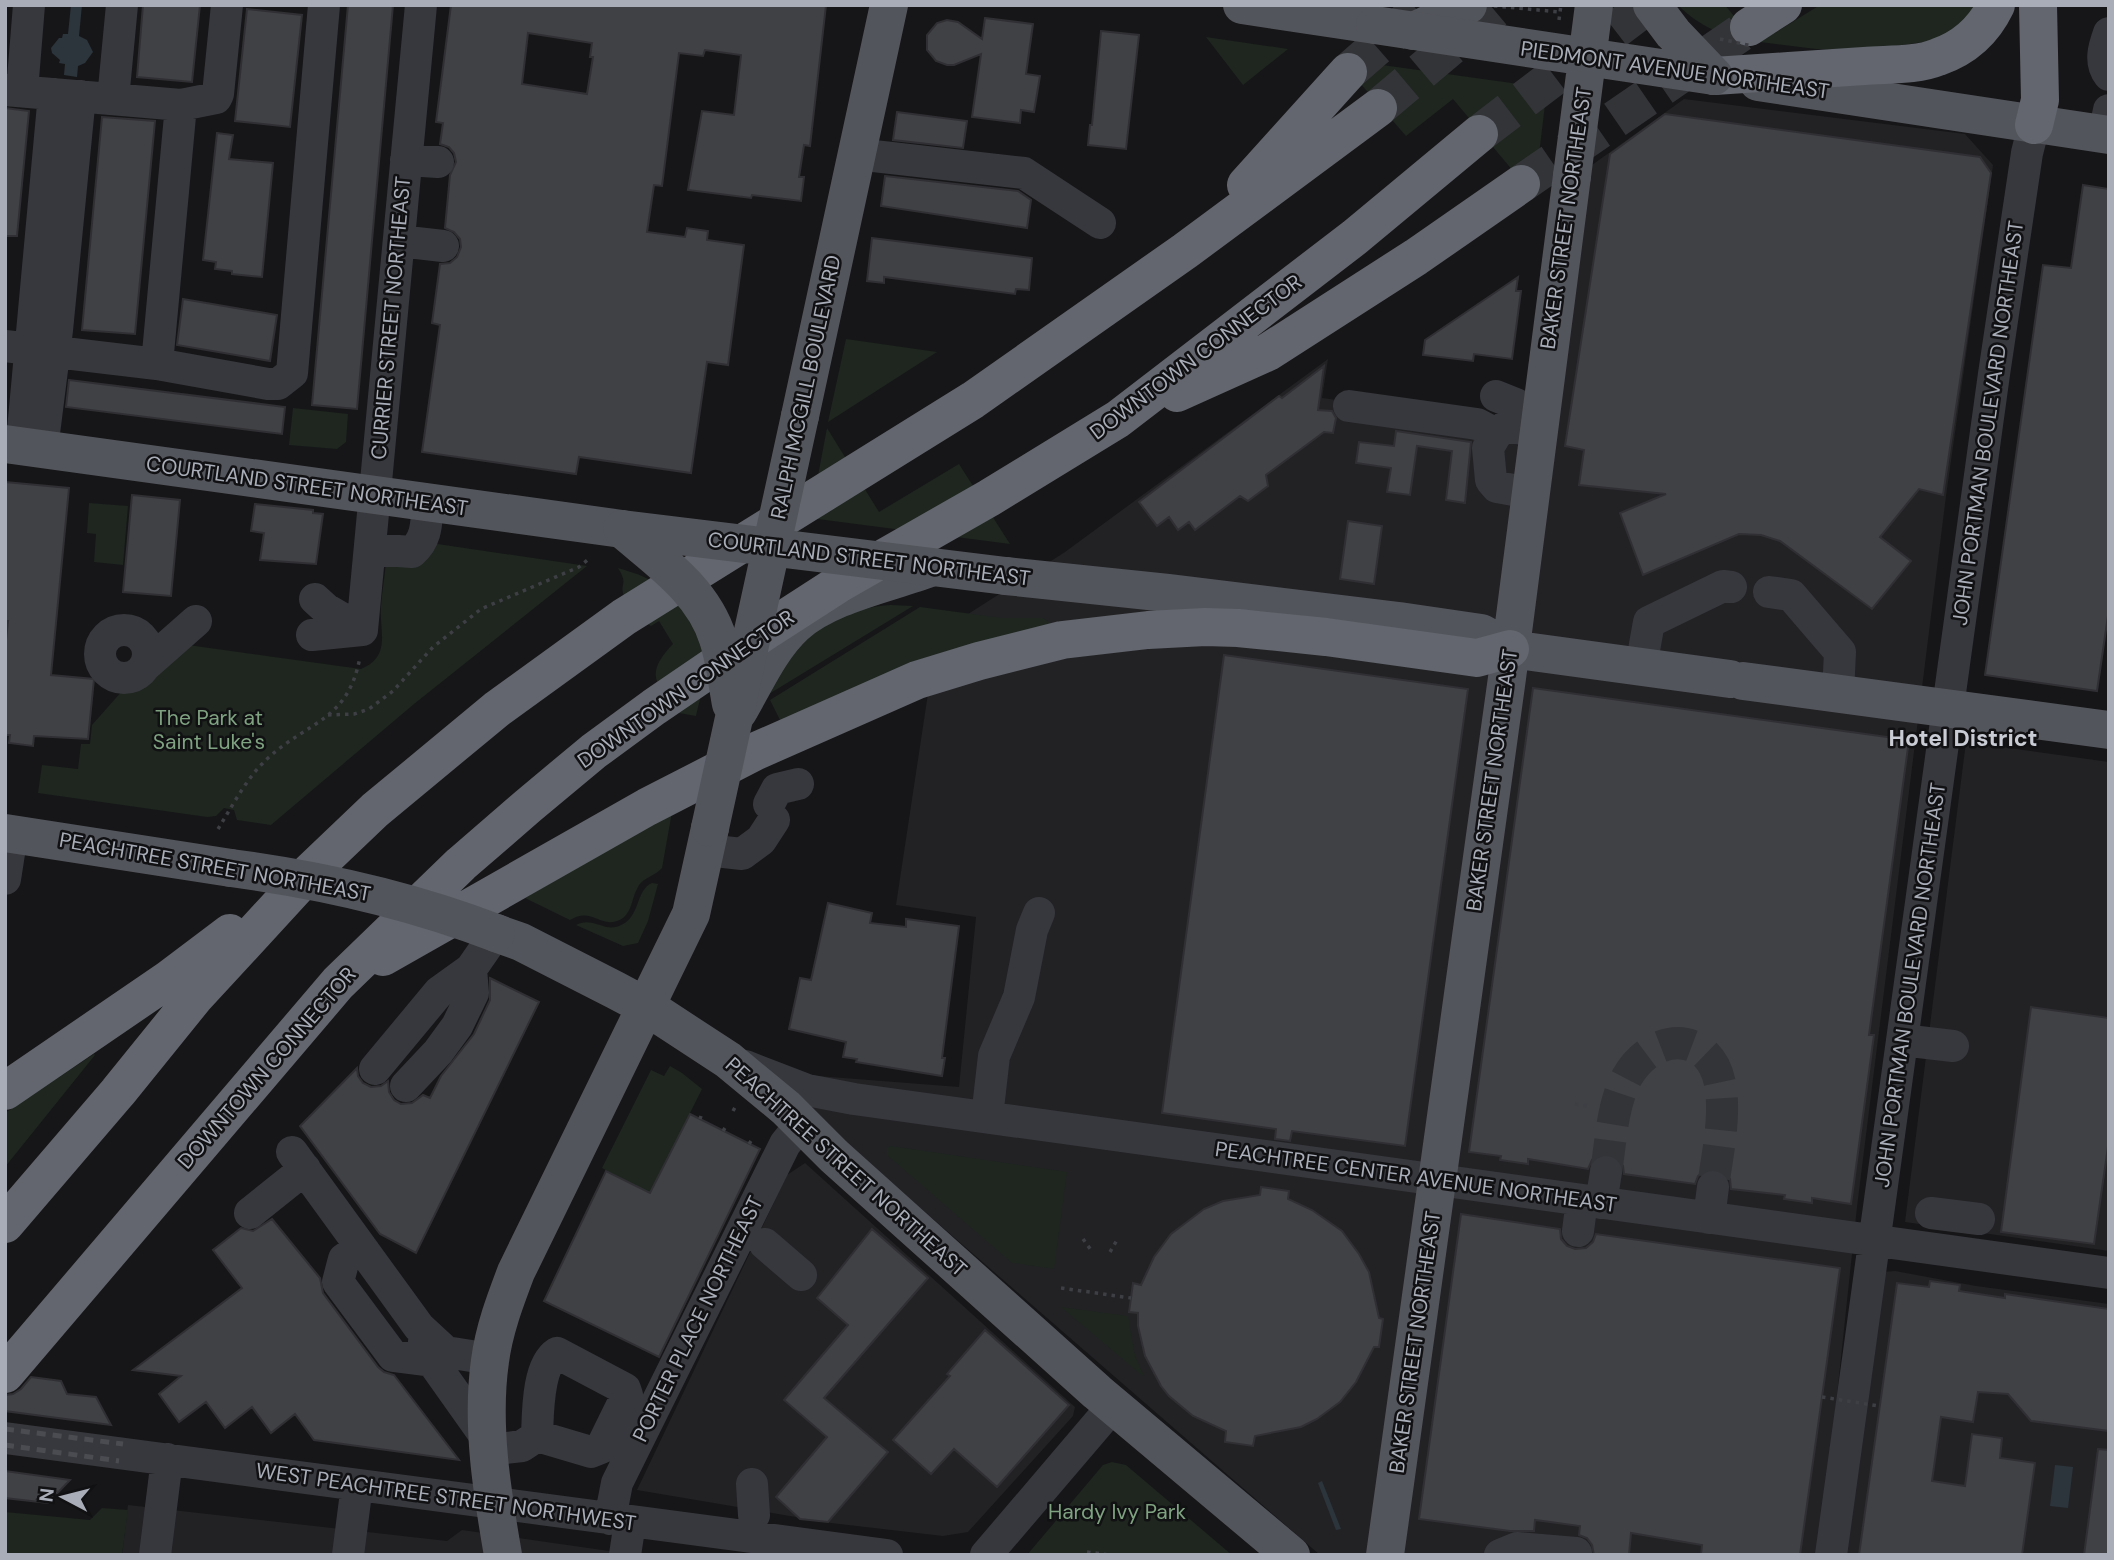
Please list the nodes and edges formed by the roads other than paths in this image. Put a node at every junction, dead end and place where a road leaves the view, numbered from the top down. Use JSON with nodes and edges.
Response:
{"nodes":[{"id":1,"x":29,"y":5,"type":"edge"},
{"id":2,"x":122,"y":5,"type":"edge"},
{"id":3,"x":227,"y":5,"type":"edge"},
{"id":4,"x":324,"y":5,"type":"edge"},
{"id":5,"x":421,"y":5,"type":"edge"},
{"id":6,"x":889,"y":5,"type":"edge"},
{"id":7,"x":1242,"y":5,"type":"edge"},
{"id":8,"x":1468,"y":5,"type":"edge"},
{"id":9,"x":1652,"y":5,"type":"edge"},
{"id":10,"x":1783,"y":5,"type":"edge"},
{"id":11,"x":1996,"y":5,"type":"edge"},
{"id":12,"x":2038,"y":5,"type":"edge"},
{"id":13,"x":1577,"y":9,"type":"edge"},
{"id":14,"x":1749,"y":27,"type":"tunnel mouth"},
{"id":15,"x":1414,"y":31,"type":"junction"},
{"id":16,"x":2109,"y":33,"type":"edge"},
{"id":17,"x":1588,"y":57,"type":"junction"},
{"id":18,"x":1348,"y":72,"type":"tunnel mouth"},
{"id":19,"x":2109,"y":75,"type":"edge"},
{"id":20,"x":1714,"y":76,"type":"junction"},
{"id":21,"x":13,"y":90,"type":"edge"},
{"id":22,"x":67,"y":95,"type":"junction"},
{"id":23,"x":113,"y":99,"type":"junction"},
{"id":24,"x":181,"y":105,"type":"junction"},
{"id":25,"x":1378,"y":108,"type":"tunnel mouth"},
{"id":26,"x":2035,"y":125,"type":"junction"},
{"id":27,"x":2107,"y":126,"type":"edge"},
{"id":28,"x":1479,"y":134,"type":"tunnel mouth"},
{"id":29,"x":856,"y":154,"type":"junction"},
{"id":30,"x":406,"y":160,"type":"junction"},
{"id":31,"x":438,"y":162,"type":"dead end"},
{"id":32,"x":1521,"y":184,"type":"tunnel mouth"},
{"id":33,"x":1100,"y":223,"type":"dead end"},
{"id":34,"x":399,"y":241,"type":"junction"},
{"id":35,"x":443,"y":246,"type":"dead end"},
{"id":36,"x":1185,"y":251,"type":"junction"},
{"id":37,"x":30,"y":348,"type":"edge"},
{"id":38,"x":157,"y":365,"type":"junction"},
{"id":39,"x":1349,"y":406,"type":"dead end"},
{"id":40,"x":1517,"y":410,"type":"junction"},
{"id":41,"x":1118,"y":419,"type":"junction"},
{"id":42,"x":1496,"y":434,"type":"junction"},
{"id":43,"x":23,"y":447,"type":"edge"},
{"id":44,"x":1530,"y":493,"type":"junction"},
{"id":45,"x":375,"y":495,"type":"junction"},
{"id":46,"x":428,"y":502,"type":"junction"},
{"id":47,"x":622,"y":528,"type":"junction"},
{"id":48,"x":370,"y":549,"type":"junction"},
{"id":49,"x":771,"y":549,"type":"junction"},
{"id":50,"x":930,"y":568,"type":"junction"},
{"id":51,"x":1731,"y":587,"type":"dead end"},
{"id":52,"x":1769,"y":592,"type":"dead end"},
{"id":53,"x":315,"y":600,"type":"dead end"},
{"id":54,"x":196,"y":621,"type":"dead end"},
{"id":55,"x":362,"y":631,"type":"junction"},
{"id":56,"x":312,"y":635,"type":"dead end"},
{"id":57,"x":1510,"y":649,"type":"junction"},
{"id":58,"x":151,"y":652,"type":"dead end"},
{"id":59,"x":1641,"y":667,"type":"junction"},
{"id":60,"x":1838,"y":693,"type":"junction"},
{"id":61,"x":1948,"y":708,"type":"junction"},
{"id":62,"x":734,"y":720,"type":"junction"},
{"id":63,"x":2109,"y":730,"type":"edge"},
{"id":64,"x":772,"y":812,"type":"dead end"},
{"id":65,"x":8,"y":833,"type":"edge"},
{"id":66,"x":708,"y":839,"type":"junction"},
{"id":67,"x":310,"y":872,"type":"junction"},
{"id":68,"x":5,"y":879,"type":"edge"},
{"id":69,"x":1039,"y":913,"type":"dead end"},
{"id":70,"x":496,"y":933,"type":"junction"},
{"id":71,"x":471,"y":969,"type":"junction"},
{"id":72,"x":338,"y":983,"type":"junction"},
{"id":73,"x":647,"y":1007,"type":"junction"},
{"id":74,"x":1902,"y":1040,"type":"junction"},
{"id":75,"x":1953,"y":1046,"type":"dead end"},
{"id":76,"x":728,"y":1060,"type":"junction"},
{"id":77,"x":374,"y":1069,"type":"dead end"},
{"id":78,"x":406,"y":1086,"type":"dead end"},
{"id":79,"x":5,"y":1091,"type":"edge"},
{"id":80,"x":987,"y":1117,"type":"junction"},
{"id":81,"x":801,"y":1124,"type":"junction"},
{"id":82,"x":1606,"y":1172,"type":"tunnel mouth"},
{"id":83,"x":1437,"y":1180,"type":"junction"},
{"id":84,"x":1713,"y":1187,"type":"tunnel mouth"},
{"id":85,"x":1591,"y":1202,"type":"junction"},
{"id":86,"x":250,"y":1213,"type":"dead end"},
{"id":87,"x":1931,"y":1213,"type":"dead end"},
{"id":88,"x":1709,"y":1218,"type":"junction"},
{"id":89,"x":1979,"y":1219,"type":"dead end"},
{"id":90,"x":5,"y":1224,"type":"edge"},
{"id":91,"x":1578,"y":1231,"type":"dead end"},
{"id":92,"x":1874,"y":1241,"type":"junction"},
{"id":93,"x":765,"y":1244,"type":"dead end"},
{"id":94,"x":361,"y":1247,"type":"junction"},
{"id":95,"x":2109,"y":1273,"type":"edge"},
{"id":96,"x":802,"y":1275,"type":"dead end"},
{"id":97,"x":419,"y":1327,"type":"junction"},
{"id":98,"x":490,"y":1359,"type":"junction"},
{"id":99,"x":432,"y":1361,"type":"junction"},
{"id":100,"x":5,"y":1374,"type":"edge"},
{"id":101,"x":1113,"y":1406,"type":"junction"},
{"id":102,"x":537,"y":1436,"type":"dead end"},
{"id":103,"x":5,"y":1438,"type":"edge"},
{"id":104,"x":489,"y":1445,"type":"junction"},
{"id":105,"x":167,"y":1459,"type":"junction"},
{"id":106,"x":357,"y":1485,"type":"junction"},
{"id":107,"x":496,"y":1504,"type":"junction"},
{"id":108,"x":634,"y":1530,"type":"edge"},
{"id":109,"x":776,"y":1548,"type":"edge"},
{"id":110,"x":1563,"y":1553,"type":"edge"},
{"id":111,"x":155,"y":1555,"type":"edge"},
{"id":112,"x":348,"y":1555,"type":"edge"},
{"id":113,"x":503,"y":1555,"type":"edge"},
{"id":114,"x":625,"y":1555,"type":"edge"},
{"id":115,"x":887,"y":1555,"type":"edge"},
{"id":116,"x":986,"y":1555,"type":"edge"},
{"id":117,"x":1291,"y":1555,"type":"edge"},
{"id":118,"x":1385,"y":1555,"type":"edge"},
{"id":119,"x":1500,"y":1555,"type":"edge"},
{"id":120,"x":1831,"y":1555,"type":"edge"}],
"edges":[{"from":1,"to":21,"type":"street"},
{"from":2,"to":23,"type":"street"},
{"from":3,"to":24,"type":"street"},
{"from":4,"to":38,"type":"street"},
{"from":5,"to":30,"type":"street","name":"CURRIER STREET NORTHEAST"},
{"from":6,"to":29,"type":"main road","name":"RALPH MCGILL BOULEVARD"},
{"from":7,"to":15,"type":"main road","name":"PIEDMONT AVENUE NORTHEAST","bridge":true},
{"from":8,"to":15,"type":"main road"},
{"from":9,"to":20,"type":"main road","bridge":true},
{"from":10,"to":14,"type":"highway"},
{"from":11,"to":20,"type":"highway"},
{"from":12,"to":26,"type":"highway"},
{"from":13,"to":17,"type":"main road","name":"BAKER STREET NORTHEAST","bridge":true},
{"from":15,"to":17,"type":"main road","name":"PIEDMONT AVENUE NORTHEAST","bridge":true},
{"from":16,"to":19,"type":"street"},
{"from":17,"to":20,"type":"main road","name":"PIEDMONT AVENUE NORTHEAST","bridge":true},
{"from":17,"to":40,"type":"main road","name":"BAKER STREET NORTHEAST","bridge":true},
{"from":18,"to":36,"type":"highway"},
{"from":20,"to":26,"type":"main road","name":"PIEDMONT AVENUE NORTHEAST"},
{"from":21,"to":22,"type":"street"},
{"from":22,"to":23,"type":"street"},
{"from":22,"to":37,"type":"street"},
{"from":23,"to":24,"type":"street"},
{"from":24,"to":38,"type":"street"},
{"from":25,"to":36,"type":"highway"},
{"from":26,"to":27,"type":"main road","name":"PIEDMONT AVENUE NORTHEAST"},
{"from":26,"to":61,"type":"street","name":"JOHN PORTMAN BOULEVARD NORTHEAST"},
{"from":28,"to":41,"type":"highway","name":"DOWNTOWN CONNECTOR"},
{"from":29,"to":33,"type":"street"},
{"from":29,"to":49,"type":"main road","name":"RALPH MCGILL BOULEVARD","bridge":true},
{"from":30,"to":31,"type":"street"},
{"from":30,"to":34,"type":"street","name":"CURRIER STREET NORTHEAST"},
{"from":32,"to":41,"type":"highway"},
{"from":34,"to":35,"type":"street"},
{"from":34,"to":45,"type":"street","name":"CURRIER STREET NORTHEAST"},
{"from":36,"to":67,"type":"highway"},
{"from":37,"to":38,"type":"street"},
{"from":37,"to":43,"type":"street"},
{"from":39,"to":42,"type":"street"},
{"from":40,"to":42,"type":"street"},
{"from":40,"to":44,"type":"main road","name":"BAKER STREET NORTHEAST"},
{"from":41,"to":72,"type":"highway","name":"DOWNTOWN CONNECTOR"},
{"from":42,"to":44,"type":"street"},
{"from":43,"to":45,"type":"main road","name":"COURTLAND STREET NORTHEAST"},
{"from":44,"to":57,"type":"main road","name":"BAKER STREET NORTHEAST"},
{"from":45,"to":46,"type":"main road","name":"COURTLAND STREET NORTHEAST"},
{"from":45,"to":48,"type":"street","name":"CURRIER STREET NORTHEAST"},
{"from":46,"to":47,"type":"main road","name":"COURTLAND STREET NORTHEAST"},
{"from":46,"to":48,"type":"street"},
{"from":47,"to":49,"type":"main road","name":"COURTLAND STREET NORTHEAST","bridge":true},
{"from":47,"to":62,"type":"main road","bridge":true},
{"from":48,"to":55,"type":"street","name":"CURRIER STREET NORTHEAST"},
{"from":49,"to":50,"type":"main road","name":"COURTLAND STREET NORTHEAST","bridge":true},
{"from":49,"to":62,"type":"main road","name":"RALPH MCGILL BOULEVARD","bridge":true},
{"from":50,"to":57,"type":"main road","name":"COURTLAND STREET NORTHEAST","bridge":true},
{"from":50,"to":62,"type":"main road","bridge":true},
{"from":51,"to":59,"type":"street"},
{"from":52,"to":60,"type":"street"},
{"from":53,"to":55,"type":"street"},
{"from":54,"to":58,"type":"street"},
{"from":55,"to":56,"type":"street"},
{"from":57,"to":59,"type":"main road","name":"COURTLAND STREET NORTHEAST"},
{"from":57,"to":72,"type":"highway"},
{"from":57,"to":83,"type":"main road","name":"BAKER STREET NORTHEAST"},
{"from":59,"to":60,"type":"main road","name":"COURTLAND STREET NORTHEAST"},
{"from":60,"to":61,"type":"main road","name":"COURTLAND STREET NORTHEAST"},
{"from":61,"to":63,"type":"main road","name":"COURTLAND STREET NORTHEAST"},
{"from":61,"to":74,"type":"street","name":"JOHN PORTMAN BOULEVARD NORTHEAST"},
{"from":62,"to":66,"type":"main road","name":"RALPH MCGILL BOULEVARD","bridge":true},
{"from":64,"to":66,"type":"street"},
{"from":65,"to":68,"type":"street"},
{"from":65,"to":70,"type":"main road","name":"PEACHTREE STREET NORTHEAST","bridge":true},
{"from":66,"to":73,"type":"main road","name":"RALPH MCGILL BOULEVARD"},
{"from":67,"to":79,"type":"highway"},
{"from":67,"to":90,"type":"highway"},
{"from":69,"to":80,"type":"street"},
{"from":70,"to":71,"type":"street"},
{"from":70,"to":73,"type":"main road","name":"PEACHTREE STREET NORTHEAST"},
{"from":71,"to":77,"type":"street"},
{"from":71,"to":78,"type":"street"},
{"from":72,"to":100,"type":"highway","name":"DOWNTOWN CONNECTOR"},
{"from":73,"to":76,"type":"main road","name":"PEACHTREE STREET NORTHEAST"},
{"from":73,"to":98,"type":"main road","name":"RALPH MCGILL BOULEVARD"},
{"from":74,"to":75,"type":"street"},
{"from":74,"to":92,"type":"street","name":"JOHN PORTMAN BOULEVARD NORTHEAST"},
{"from":76,"to":80,"type":"street","name":"PEACHTREE CENTER AVENUE NORTHEAST"},
{"from":76,"to":81,"type":"main road","name":"PEACHTREE STREET NORTHEAST"},
{"from":80,"to":83,"type":"street","name":"PEACHTREE CENTER AVENUE NORTHEAST"},
{"from":81,"to":101,"type":"main road","name":"PEACHTREE STREET NORTHEAST"},
{"from":81,"to":108,"type":"street","name":"PORTER PLACE NORTHEAST"},
{"from":82,"to":85,"type":"street"},
{"from":83,"to":85,"type":"street","name":"PEACHTREE CENTER AVENUE NORTHEAST"},
{"from":83,"to":118,"type":"main road","name":"BAKER STREET NORTHEAST"},
{"from":84,"to":88,"type":"street"},
{"from":85,"to":88,"type":"street","name":"PEACHTREE CENTER AVENUE NORTHEAST"},
{"from":85,"to":91,"type":"street"},
{"from":86,"to":94,"type":"street"},
{"from":87,"to":89,"type":"street"},
{"from":88,"to":92,"type":"street","name":"PEACHTREE CENTER AVENUE NORTHEAST"},
{"from":92,"to":95,"type":"street","name":"PEACHTREE CENTER AVENUE NORTHEAST"},
{"from":92,"to":120,"type":"street","name":"JOHN PORTMAN BOULEVARD NORTHEAST"},
{"from":93,"to":96,"type":"street"},
{"from":94,"to":97,"type":"street"},
{"from":94,"to":99,"type":"street"},
{"from":97,"to":98,"type":"street"},
{"from":97,"to":99,"type":"street"},
{"from":98,"to":104,"type":"main road","name":"RALPH MCGILL BOULEVARD"},
{"from":99,"to":104,"type":"street"},
{"from":101,"to":116,"type":"street"},
{"from":101,"to":117,"type":"main road","name":"PEACHTREE STREET NORTHEAST"},
{"from":102,"to":104,"type":"street"},
{"from":103,"to":105,"type":"street","name":"WEST PEACHTREE STREET NORTHWEST"},
{"from":104,"to":107,"type":"main road","name":"RALPH MCGILL BOULEVARD"},
{"from":105,"to":106,"type":"street","name":"WEST PEACHTREE STREET NORTHWEST"},
{"from":105,"to":111,"type":"street"},
{"from":106,"to":107,"type":"street","name":"WEST PEACHTREE STREET NORTHWEST"},
{"from":106,"to":112,"type":"street"},
{"from":107,"to":108,"type":"street","name":"WEST PEACHTREE STREET NORTHWEST"},
{"from":107,"to":113,"type":"main road","name":"RALPH MCGILL BOULEVARD"},
{"from":108,"to":109,"type":"street","name":"WEST PEACHTREE STREET NORTHWEST"},
{"from":108,"to":114,"type":"street","name":"PORTER PLACE NORTHEAST"},
{"from":109,"to":115,"type":"street","name":"WEST PEACHTREE STREET NORTHWEST"},
{"from":110,"to":119,"type":"street"}]}
